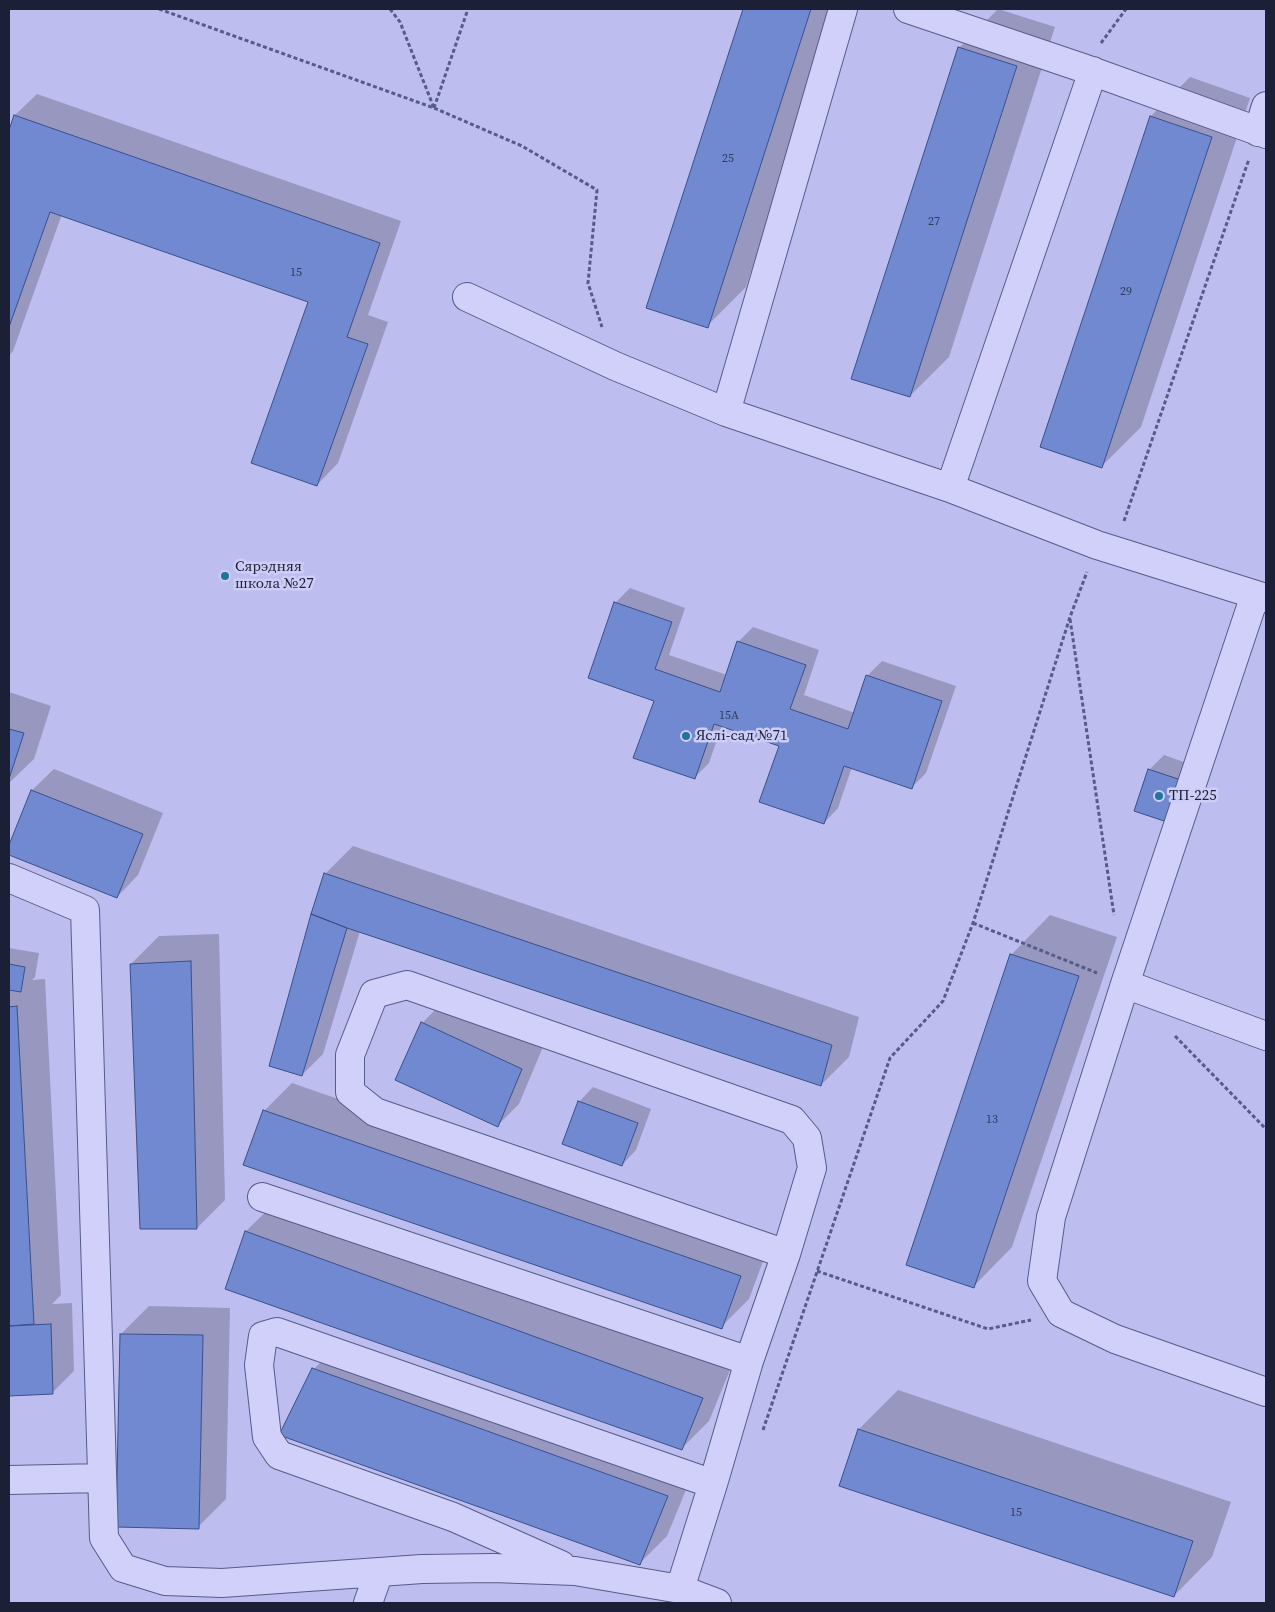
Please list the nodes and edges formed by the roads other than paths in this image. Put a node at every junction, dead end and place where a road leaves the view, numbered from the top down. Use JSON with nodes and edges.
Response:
{"nodes":[{"id":1,"x":843,"y":9,"type":"edge"},
{"id":2,"x":908,"y":9,"type":"edge"},
{"id":3,"x":1088,"y":69,"type":"junction"},
{"id":4,"x":1266,"y":106,"type":"edge"},
{"id":5,"x":1262,"y":133,"type":"edge"},
{"id":6,"x":467,"y":297,"type":"dead end"},
{"id":7,"x":726,"y":412,"type":"junction"},
{"id":8,"x":950,"y":488,"type":"junction"},
{"id":9,"x":1260,"y":596,"type":"edge"},
{"id":10,"x":9,"y":878,"type":"edge"},
{"id":11,"x":1125,"y":984,"type":"junction"},
{"id":12,"x":1266,"y":1036,"type":"edge"},
{"id":13,"x":262,"y":1197,"type":"dead end"},
{"id":14,"x":786,"y":1254,"type":"junction"},
{"id":15,"x":749,"y":1361,"type":"junction"},
{"id":16,"x":1266,"y":1392,"type":"edge"},
{"id":17,"x":101,"y":1478,"type":"junction"},
{"id":18,"x":9,"y":1480,"type":"edge"},
{"id":19,"x":714,"y":1484,"type":"junction"},
{"id":20,"x":574,"y":1571,"type":"junction"},
{"id":21,"x":379,"y":1572,"type":"junction"},
{"id":22,"x":680,"y":1589,"type":"junction"},
{"id":23,"x":368,"y":1603,"type":"edge"},
{"id":24,"x":717,"y":1603,"type":"edge"}],
"edges":[{"from":1,"to":7,"type":"lane"},
{"from":2,"to":3,"type":"lane"},
{"from":3,"to":5,"type":"lane"},
{"from":3,"to":8,"type":"lane"},
{"from":4,"to":5,"type":"lane"},
{"from":6,"to":7,"type":"lane"},
{"from":7,"to":8,"type":"lane"},
{"from":8,"to":9,"type":"lane"},
{"from":9,"to":11,"type":"lane"},
{"from":10,"to":17,"type":"lane"},
{"from":11,"to":12,"type":"lane"},
{"from":11,"to":16,"type":"lane"},
{"from":13,"to":15,"type":"lane"},
{"from":14,"to":14,"type":"lane"},
{"from":14,"to":15,"type":"lane"},
{"from":15,"to":19,"type":"lane"},
{"from":17,"to":18,"type":"lane"},
{"from":17,"to":21,"type":"lane"},
{"from":19,"to":20,"type":"lane"},
{"from":19,"to":22,"type":"lane"},
{"from":20,"to":21,"type":"lane"},
{"from":20,"to":22,"type":"lane"},
{"from":21,"to":23,"type":"lane"},
{"from":22,"to":24,"type":"lane"}]}
